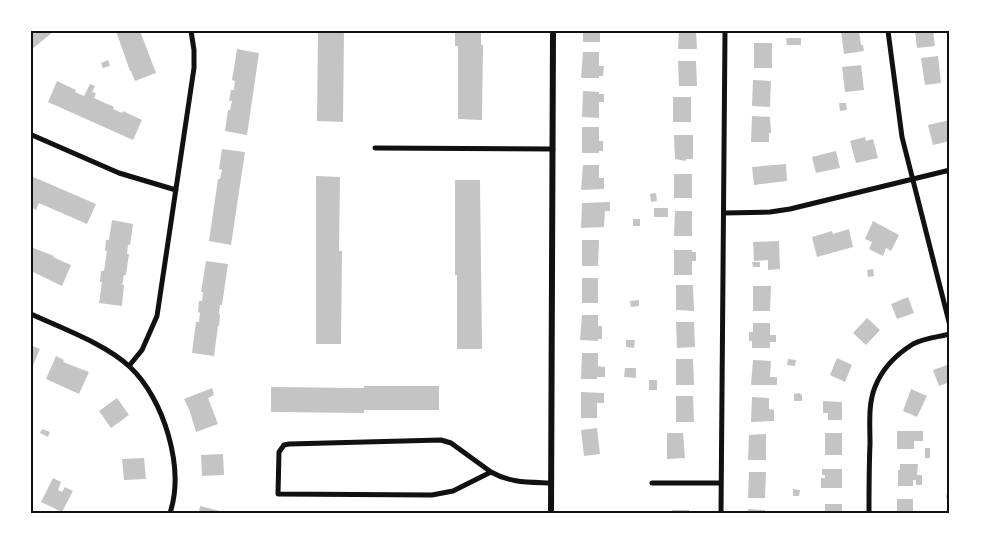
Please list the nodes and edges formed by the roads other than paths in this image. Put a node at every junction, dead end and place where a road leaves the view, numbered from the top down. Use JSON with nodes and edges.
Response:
{"nodes":[{"id":1,"x":191,"y":31,"type":"edge"},
{"id":2,"x":553,"y":31,"type":"edge"},
{"id":3,"x":725,"y":31,"type":"edge"},
{"id":4,"x":888,"y":31,"type":"edge"},
{"id":5,"x":32,"y":135,"type":"edge"},
{"id":6,"x":375,"y":148,"type":"dead end"},
{"id":7,"x":553,"y":149,"type":"junction"},
{"id":8,"x":950,"y":170,"type":"edge"},
{"id":9,"x":914,"y":180,"type":"junction"},
{"id":10,"x":176,"y":190,"type":"junction"},
{"id":11,"x":724,"y":213,"type":"junction"},
{"id":12,"x":31,"y":314,"type":"edge"},
{"id":13,"x":950,"y":326,"type":"edge"},
{"id":14,"x":950,"y":334,"type":"edge"},
{"id":15,"x":129,"y":366,"type":"junction"},
{"id":16,"x":491,"y":472,"type":"junction"},
{"id":17,"x":551,"y":483,"type":"junction"},
{"id":18,"x":652,"y":483,"type":"dead end"},
{"id":19,"x":721,"y":483,"type":"junction"},
{"id":20,"x":170,"y":513,"type":"edge"},
{"id":21,"x":551,"y":513,"type":"edge"},
{"id":22,"x":721,"y":513,"type":"edge"},
{"id":23,"x":869,"y":513,"type":"edge"}],
"edges":[{"from":1,"to":10,"type":"street"},
{"from":2,"to":7,"type":"street"},
{"from":3,"to":11,"type":"street"},
{"from":4,"to":9,"type":"street"},
{"from":5,"to":10,"type":"street"},
{"from":6,"to":7,"type":"street"},
{"from":7,"to":17,"type":"street"},
{"from":8,"to":9,"type":"street"},
{"from":9,"to":11,"type":"street"},
{"from":9,"to":13,"type":"street"},
{"from":10,"to":15,"type":"street"},
{"from":11,"to":19,"type":"street"},
{"from":12,"to":15,"type":"street"},
{"from":14,"to":23,"type":"street"},
{"from":15,"to":20,"type":"street"},
{"from":16,"to":16,"type":"street"},
{"from":16,"to":17,"type":"street"},
{"from":17,"to":21,"type":"street"},
{"from":18,"to":19,"type":"street"},
{"from":19,"to":22,"type":"street"}]}
